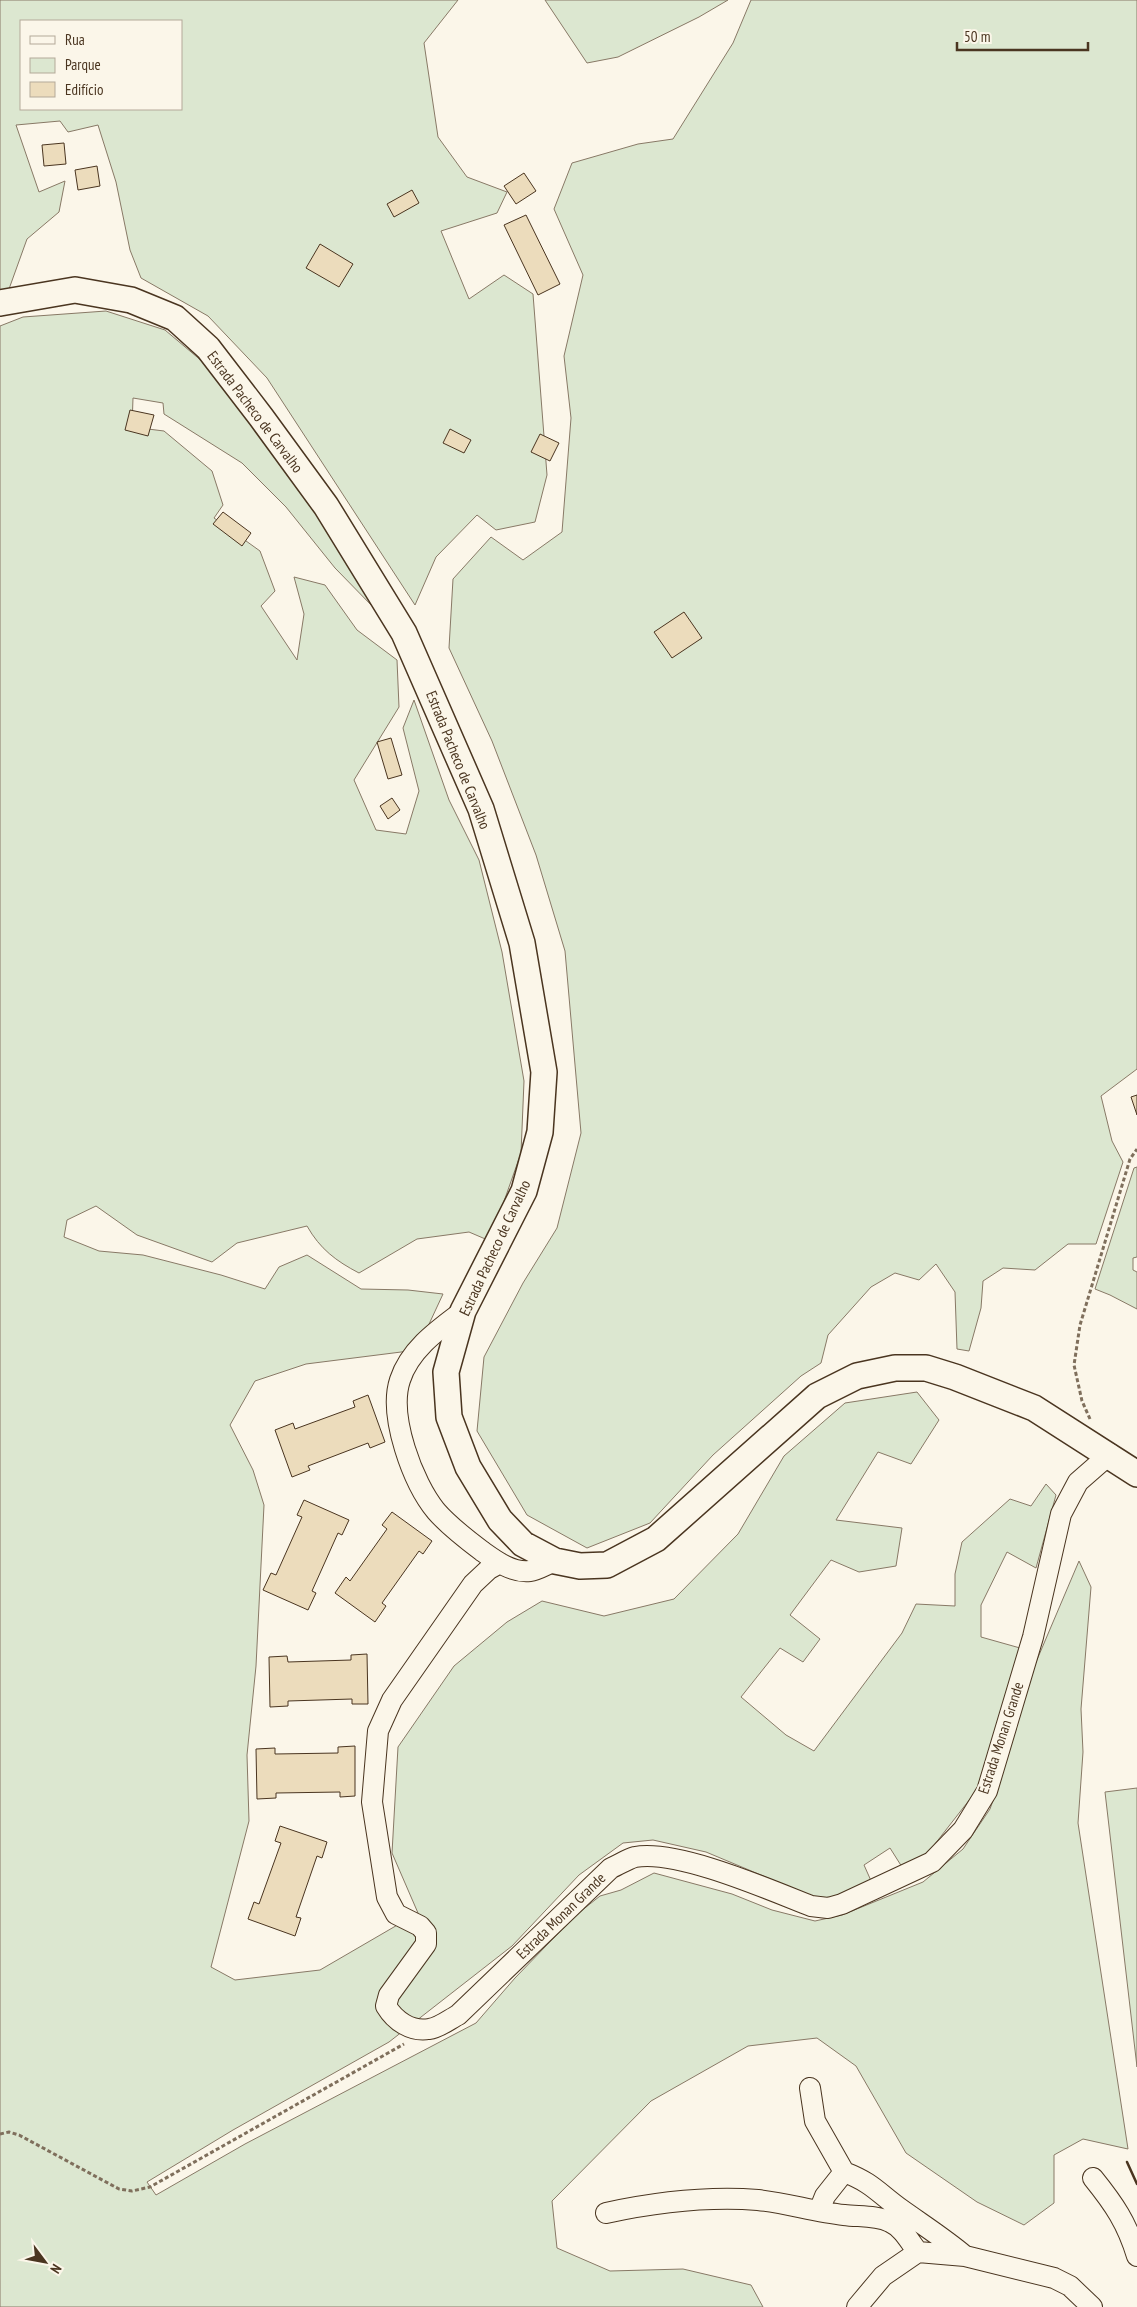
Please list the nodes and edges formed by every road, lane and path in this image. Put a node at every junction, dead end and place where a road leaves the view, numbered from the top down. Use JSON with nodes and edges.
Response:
{"nodes":[{"id":1,"x":0,"y":303,"type":"edge"},
{"id":2,"x":1137,"y":1149,"type":"edge"},
{"id":3,"x":463,"y":1311,"type":"junction"},
{"id":4,"x":1092,"y":1423,"type":"dead end"},
{"id":5,"x":1110,"y":1454,"type":"junction"},
{"id":6,"x":1137,"y":1474,"type":"edge"},
{"id":7,"x":555,"y":1561,"type":"junction"},
{"id":8,"x":500,"y":1563,"type":"junction"},
{"id":9,"x":430,"y":2029,"type":"junction"},
{"id":10,"x":810,"y":2088,"type":"dead end"},
{"id":11,"x":0,"y":2134,"type":"edge"},
{"id":12,"x":844,"y":2172,"type":"junction"},
{"id":13,"x":1093,"y":2178,"type":"dead end"},
{"id":14,"x":819,"y":2211,"type":"junction"},
{"id":15,"x":606,"y":2213,"type":"dead end"},
{"id":16,"x":909,"y":2226,"type":"junction"},
{"id":17,"x":918,"y":2252,"type":"junction"},
{"id":18,"x":964,"y":2256,"type":"junction"},
{"id":19,"x":1137,"y":2256,"type":"edge"},
{"id":20,"x":857,"y":2307,"type":"edge"},
{"id":21,"x":1092,"y":2307,"type":"edge"}],
"edges":[{"from":1,"to":3,"type":"main road","name":"Estrada Pacheco de Carvalho"},
{"from":2,"to":4,"type":"path"},
{"from":3,"to":7,"type":"main road","name":"Estrada Pacheco de Carvalho"},
{"from":3,"to":8,"type":"street"},
{"from":5,"to":6,"type":"main road","name":"Estrada Pacheco de Carvalho"},
{"from":5,"to":7,"type":"main road","name":"Estrada Pacheco de Carvalho"},
{"from":5,"to":9,"type":"street","name":"Estrada Monan Grande"},
{"from":7,"to":8,"type":"street"},
{"from":8,"to":9,"type":"street"},
{"from":9,"to":11,"type":"path"},
{"from":10,"to":12,"type":"street"},
{"from":12,"to":14,"type":"street"},
{"from":12,"to":16,"type":"street"},
{"from":13,"to":19,"type":"street"},
{"from":14,"to":15,"type":"street"},
{"from":14,"to":16,"type":"street"},
{"from":16,"to":17,"type":"street"},
{"from":16,"to":18,"type":"street"},
{"from":17,"to":18,"type":"street"},
{"from":17,"to":20,"type":"street"},
{"from":18,"to":21,"type":"street"}]}
